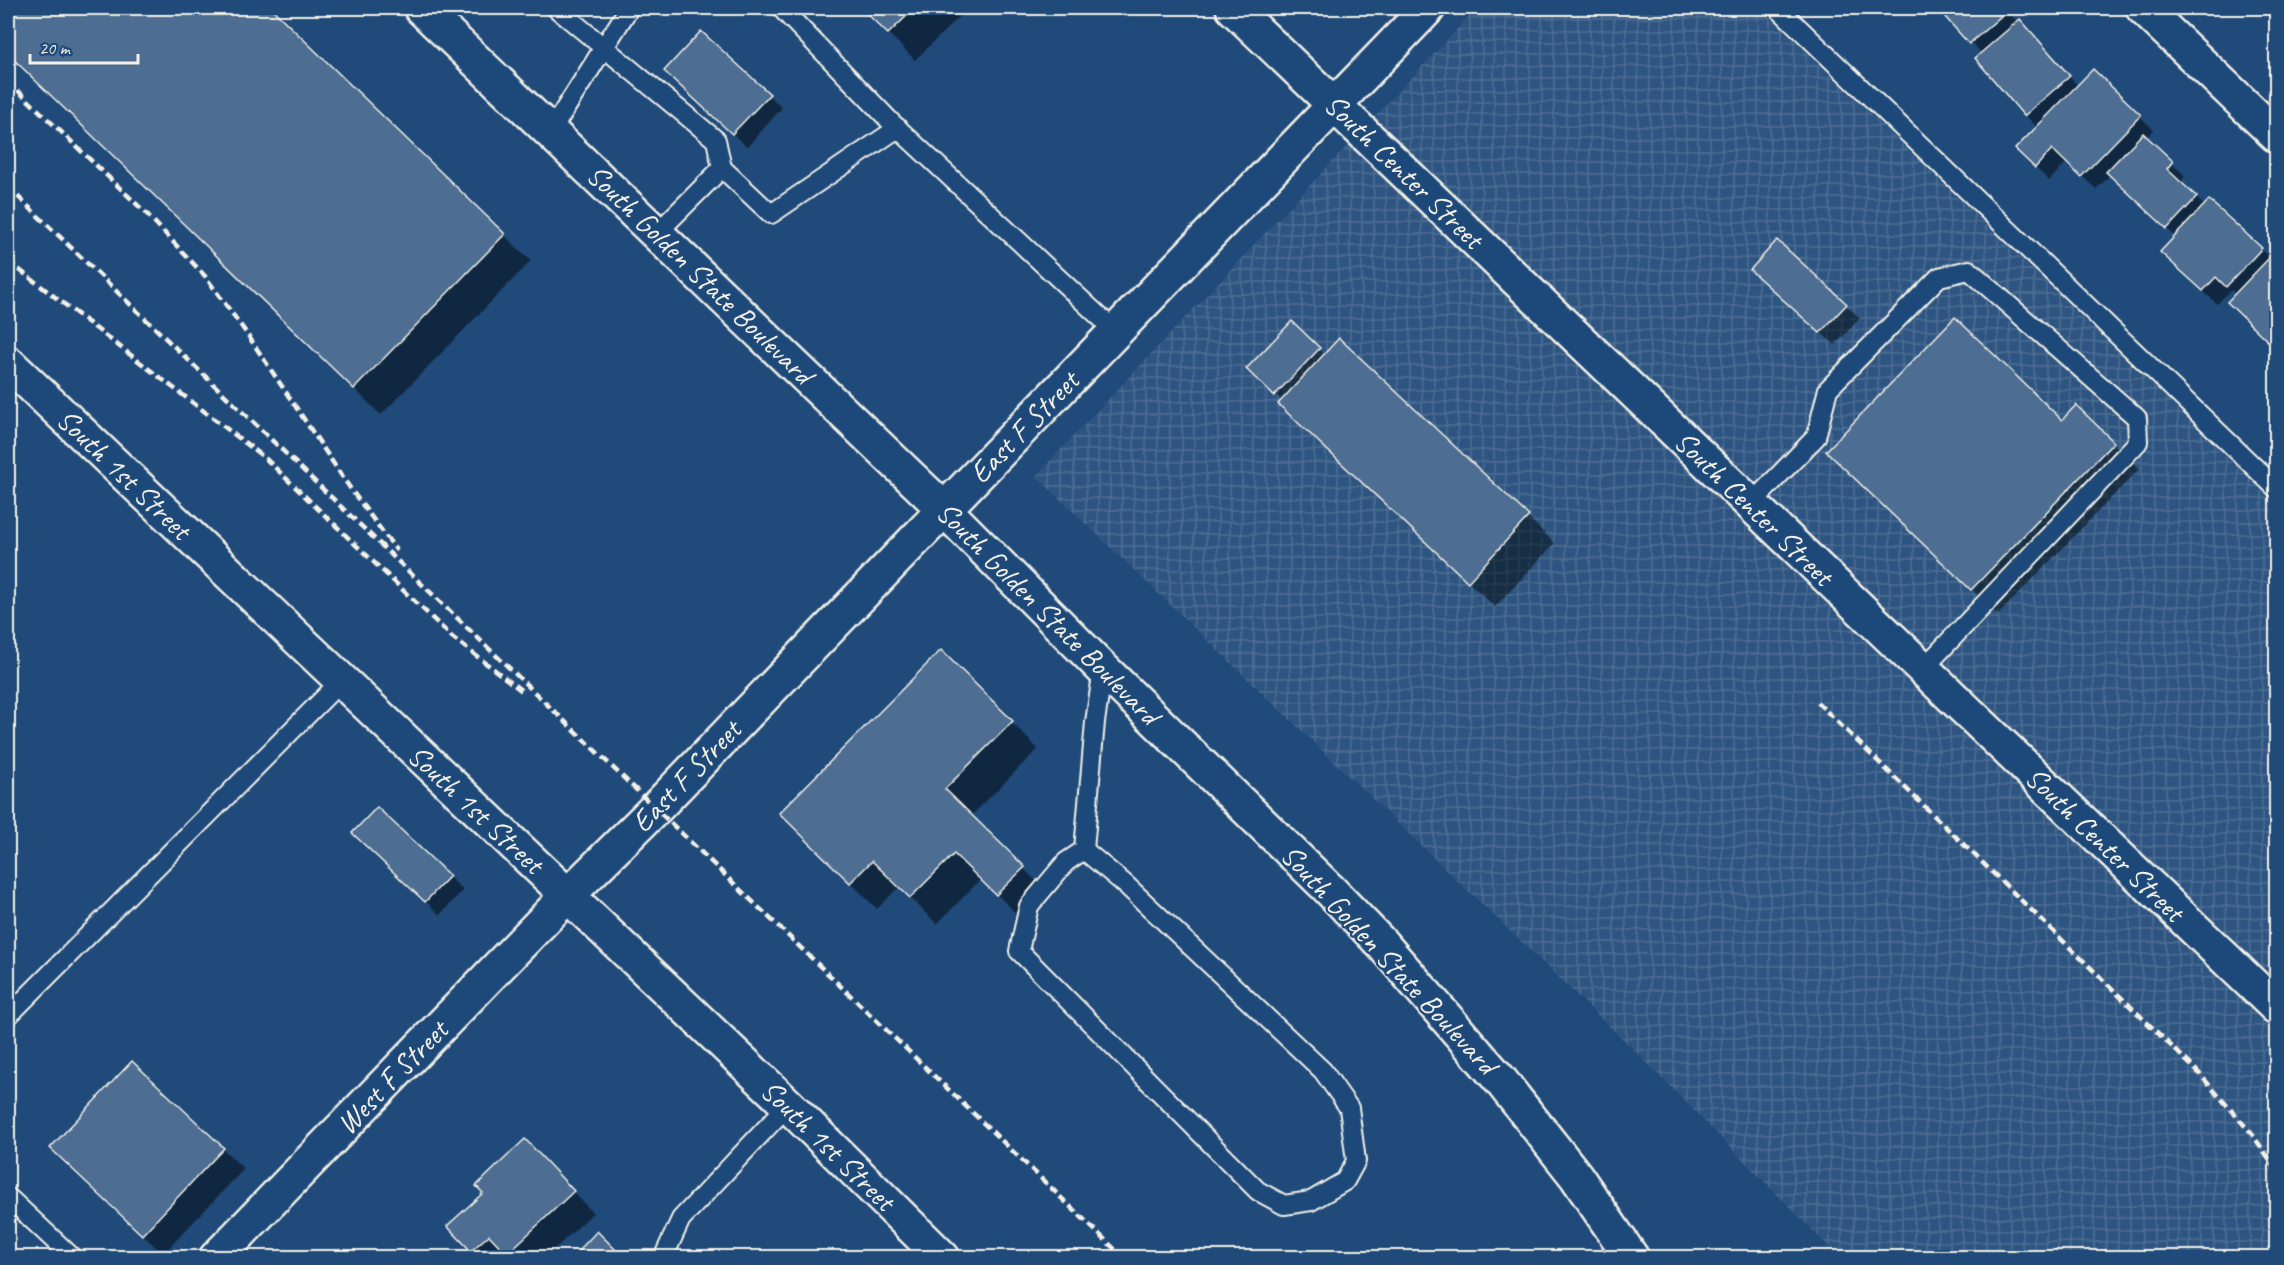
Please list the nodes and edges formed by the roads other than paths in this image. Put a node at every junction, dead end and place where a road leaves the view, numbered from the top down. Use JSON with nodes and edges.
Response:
{"nodes":[{"id":1,"x":421,"y":8,"type":"edge"},
{"id":2,"x":556,"y":8,"type":"edge"},
{"id":3,"x":629,"y":8,"type":"edge"},
{"id":4,"x":781,"y":8,"type":"edge"},
{"id":5,"x":1233,"y":8,"type":"edge"},
{"id":6,"x":1428,"y":8,"type":"edge"},
{"id":7,"x":1778,"y":8,"type":"edge"},
{"id":8,"x":2143,"y":8,"type":"edge"},
{"id":9,"x":604,"y":48,"type":"junction"},
{"id":10,"x":1335,"y":105,"type":"junction"},
{"id":11,"x":898,"y":128,"type":"junction"},
{"id":12,"x":550,"y":131,"type":"junction"},
{"id":13,"x":2277,"y":135,"type":"edge"},
{"id":14,"x":722,"y":168,"type":"junction"},
{"id":15,"x":657,"y":233,"type":"junction"},
{"id":16,"x":1116,"y":332,"type":"junction"},
{"id":17,"x":8,"y":363,"type":"edge"},
{"id":18,"x":2277,"y":488,"type":"edge"},
{"id":19,"x":1751,"y":504,"type":"junction"},
{"id":20,"x":945,"y":510,"type":"junction"},
{"id":21,"x":1102,"y":669,"type":"junction"},
{"id":22,"x":1923,"y":669,"type":"junction"},
{"id":23,"x":341,"y":681,"type":"junction"},
{"id":24,"x":1083,"y":849,"type":"junction"},
{"id":25,"x":567,"y":896,"type":"junction"},
{"id":26,"x":2277,"y":1007,"type":"edge"},
{"id":27,"x":8,"y":1016,"type":"edge"},
{"id":28,"x":788,"y":1105,"type":"junction"},
{"id":29,"x":8,"y":1197,"type":"edge"},
{"id":30,"x":73,"y":1257,"type":"edge"},
{"id":31,"x":216,"y":1257,"type":"edge"},
{"id":32,"x":663,"y":1257,"type":"edge"},
{"id":33,"x":943,"y":1257,"type":"edge"},
{"id":34,"x":1632,"y":1257,"type":"edge"}],
"edges":[{"from":1,"to":12,"type":"street","name":"South Golden State Boulevard"},
{"from":2,"to":9,"type":"lane"},
{"from":3,"to":9,"type":"lane"},
{"from":4,"to":11,"type":"lane"},
{"from":5,"to":10,"type":"street","name":"South Center Street"},
{"from":6,"to":10,"type":"street","name":"East F Street"},
{"from":7,"to":18,"type":"lane"},
{"from":8,"to":13,"type":"street"},
{"from":9,"to":12,"type":"lane"},
{"from":9,"to":14,"type":"lane"},
{"from":10,"to":16,"type":"street","name":"East F Street"},
{"from":10,"to":19,"type":"street","name":"South Center Street"},
{"from":11,"to":14,"type":"lane"},
{"from":11,"to":16,"type":"lane"},
{"from":12,"to":15,"type":"street","name":"South Golden State Boulevard"},
{"from":14,"to":15,"type":"lane"},
{"from":15,"to":20,"type":"street","name":"South Golden State Boulevard"},
{"from":16,"to":20,"type":"street","name":"East F Street"},
{"from":17,"to":23,"type":"street","name":"South 1st Street"},
{"from":19,"to":22,"type":"street","name":"South Center Street"},
{"from":19,"to":22,"type":"lane"},
{"from":20,"to":21,"type":"street","name":"South Golden State Boulevard"},
{"from":20,"to":25,"type":"street","name":"East F Street"},
{"from":21,"to":24,"type":"lane"},
{"from":21,"to":34,"type":"street","name":"South Golden State Boulevard"},
{"from":22,"to":26,"type":"street","name":"South Center Street"},
{"from":23,"to":25,"type":"street","name":"South 1st Street"},
{"from":23,"to":27,"type":"lane"},
{"from":24,"to":24,"type":"lane"},
{"from":25,"to":28,"type":"street","name":"South 1st Street"},
{"from":25,"to":31,"type":"street","name":"West F Street"},
{"from":28,"to":32,"type":"lane"},
{"from":28,"to":33,"type":"street","name":"South 1st Street"},
{"from":29,"to":30,"type":"lane"}]}
